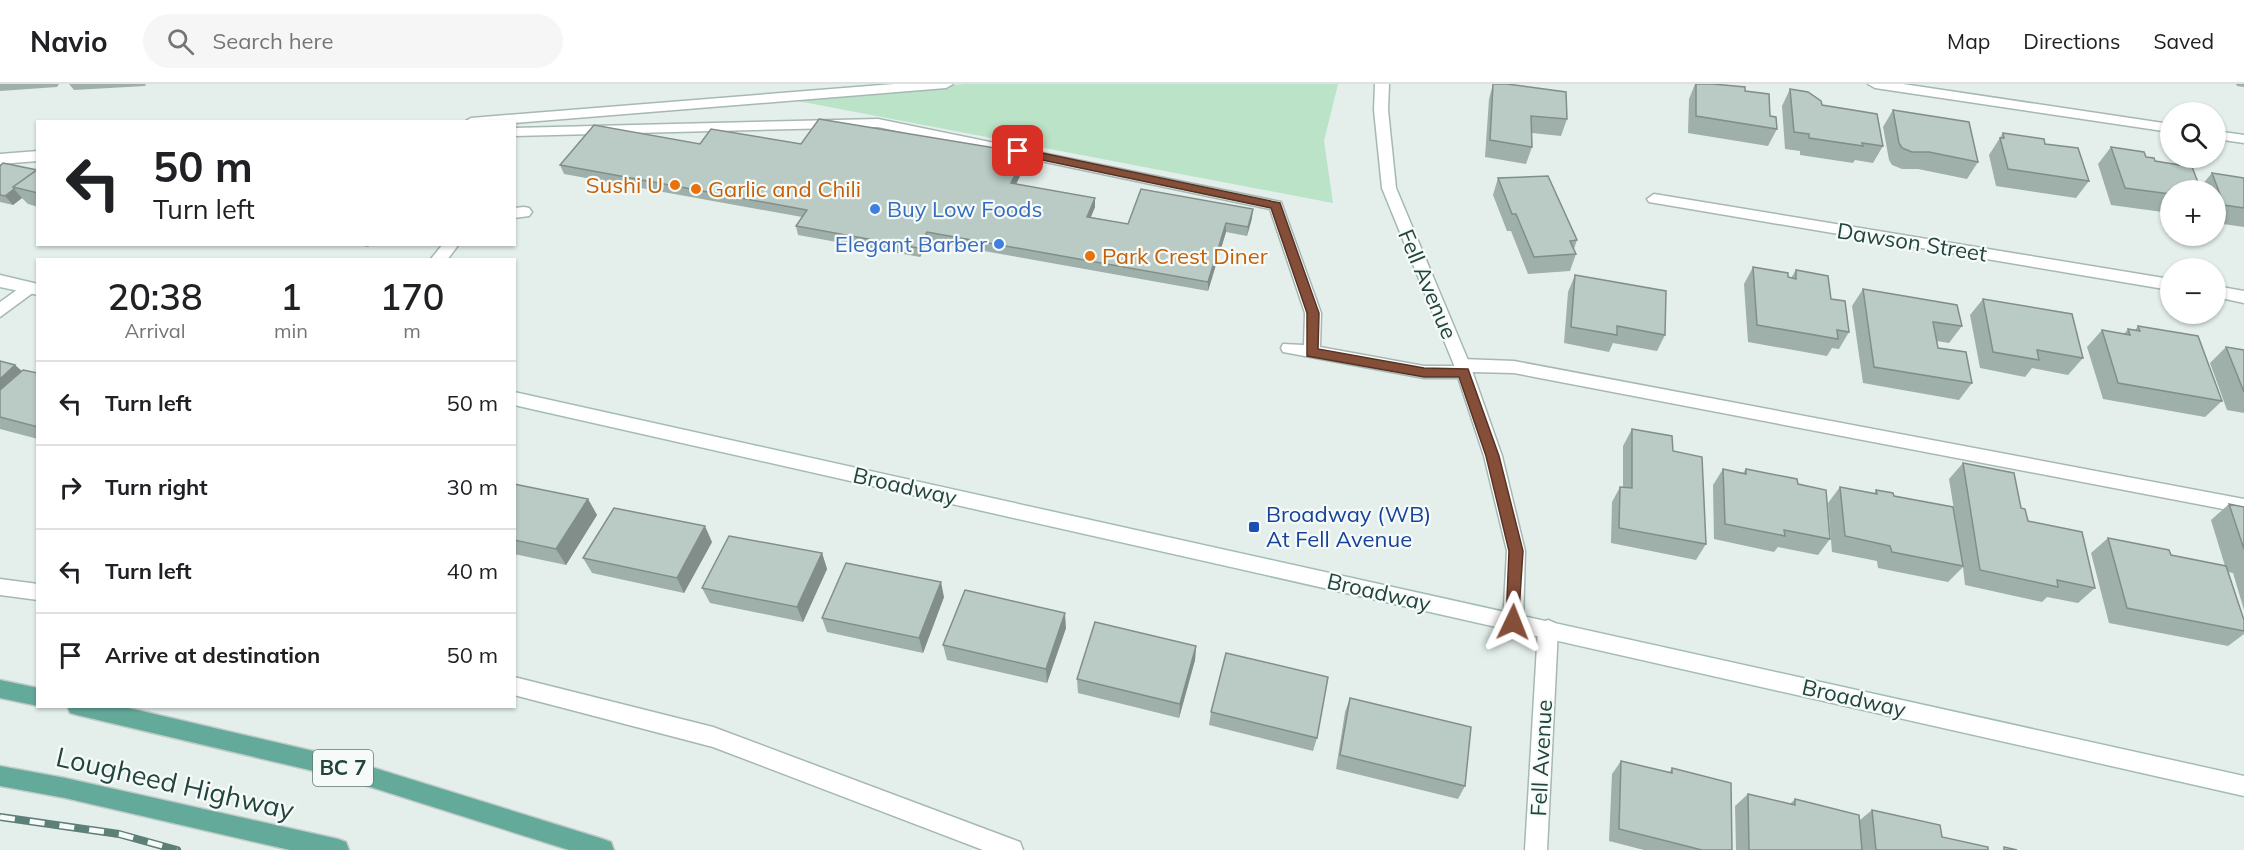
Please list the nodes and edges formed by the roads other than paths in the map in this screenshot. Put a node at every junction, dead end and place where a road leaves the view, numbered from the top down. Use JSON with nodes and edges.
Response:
{"nodes":[{"id":1,"x":946,"y":84,"type":"edge"},
{"id":2,"x":1382,"y":84,"type":"edge"},
{"id":3,"x":1875,"y":84,"type":"edge"},
{"id":4,"x":496,"y":120,"type":"edge"},
{"id":5,"x":2160,"y":127,"type":"edge"},
{"id":6,"x":516,"y":132,"type":"edge"},
{"id":7,"x":2226,"y":136,"type":"edge"},
{"id":8,"x":2244,"y":139,"type":"edge"},
{"id":9,"x":36,"y":156,"type":"edge"},
{"id":10,"x":0,"y":159,"type":"edge"},
{"id":11,"x":1654,"y":199,"type":"dead end"},
{"id":12,"x":450,"y":246,"type":"edge"},
{"id":13,"x":440,"y":258,"type":"edge"},
{"id":14,"x":0,"y":281,"type":"edge"},
{"id":15,"x":2160,"y":283,"type":"edge"},
{"id":16,"x":33,"y":289,"type":"edge"},
{"id":17,"x":2226,"y":294,"type":"edge"},
{"id":18,"x":2244,"y":297,"type":"edge"},
{"id":19,"x":0,"y":311,"type":"edge"},
{"id":20,"x":1289,"y":348,"type":"dead end"},
{"id":21,"x":1312,"y":352,"type":"junction"},
{"id":22,"x":1463,"y":369,"type":"junction"},
{"id":23,"x":516,"y":398,"type":"edge"},
{"id":24,"x":2244,"y":506,"type":"edge"},
{"id":25,"x":0,"y":587,"type":"edge"},
{"id":26,"x":36,"y":592,"type":"edge"},
{"id":27,"x":1513,"y":622,"type":"junction"},
{"id":28,"x":1548,"y":629,"type":"junction"},
{"id":29,"x":516,"y":687,"type":"edge"},
{"id":30,"x":0,"y":689,"type":"edge"},
{"id":31,"x":36,"y":697,"type":"edge"},
{"id":32,"x":86,"y":708,"type":"edge"},
{"id":33,"x":0,"y":776,"type":"edge"},
{"id":34,"x":2244,"y":786,"type":"edge"},
{"id":35,"x":338,"y":850,"type":"edge"},
{"id":36,"x":603,"y":850,"type":"edge"},
{"id":37,"x":1012,"y":850,"type":"edge"},
{"id":38,"x":1536,"y":850,"type":"edge"}],
"edges":[{"from":1,"to":4,"type":"street"},
{"from":2,"to":22,"type":"street","name":"Fell Avenue"},
{"from":3,"to":5,"type":"street"},
{"from":6,"to":21,"type":"street"},
{"from":7,"to":8,"type":"street"},
{"from":9,"to":10,"type":"street"},
{"from":11,"to":15,"type":"street","name":"Dawson Street"},
{"from":12,"to":13,"type":"street"},
{"from":14,"to":16,"type":"street"},
{"from":16,"to":19,"type":"street"},
{"from":17,"to":18,"type":"street"},
{"from":20,"to":21,"type":"street"},
{"from":21,"to":22,"type":"street"},
{"from":22,"to":24,"type":"street"},
{"from":22,"to":27,"type":"street","name":"Fell Avenue"},
{"from":23,"to":27,"type":"street","name":"Broadway"},
{"from":25,"to":26,"type":"street"},
{"from":27,"to":28,"type":"street","name":"Broadway"},
{"from":28,"to":34,"type":"street","name":"Broadway"},
{"from":28,"to":38,"type":"street","name":"Fell Avenue"},
{"from":29,"to":37,"type":"street"},
{"from":30,"to":31,"type":"main road"},
{"from":32,"to":36,"type":"main road","number":"BC 7"},
{"from":33,"to":35,"type":"main road","name":"Lougheed Highway"}]}
